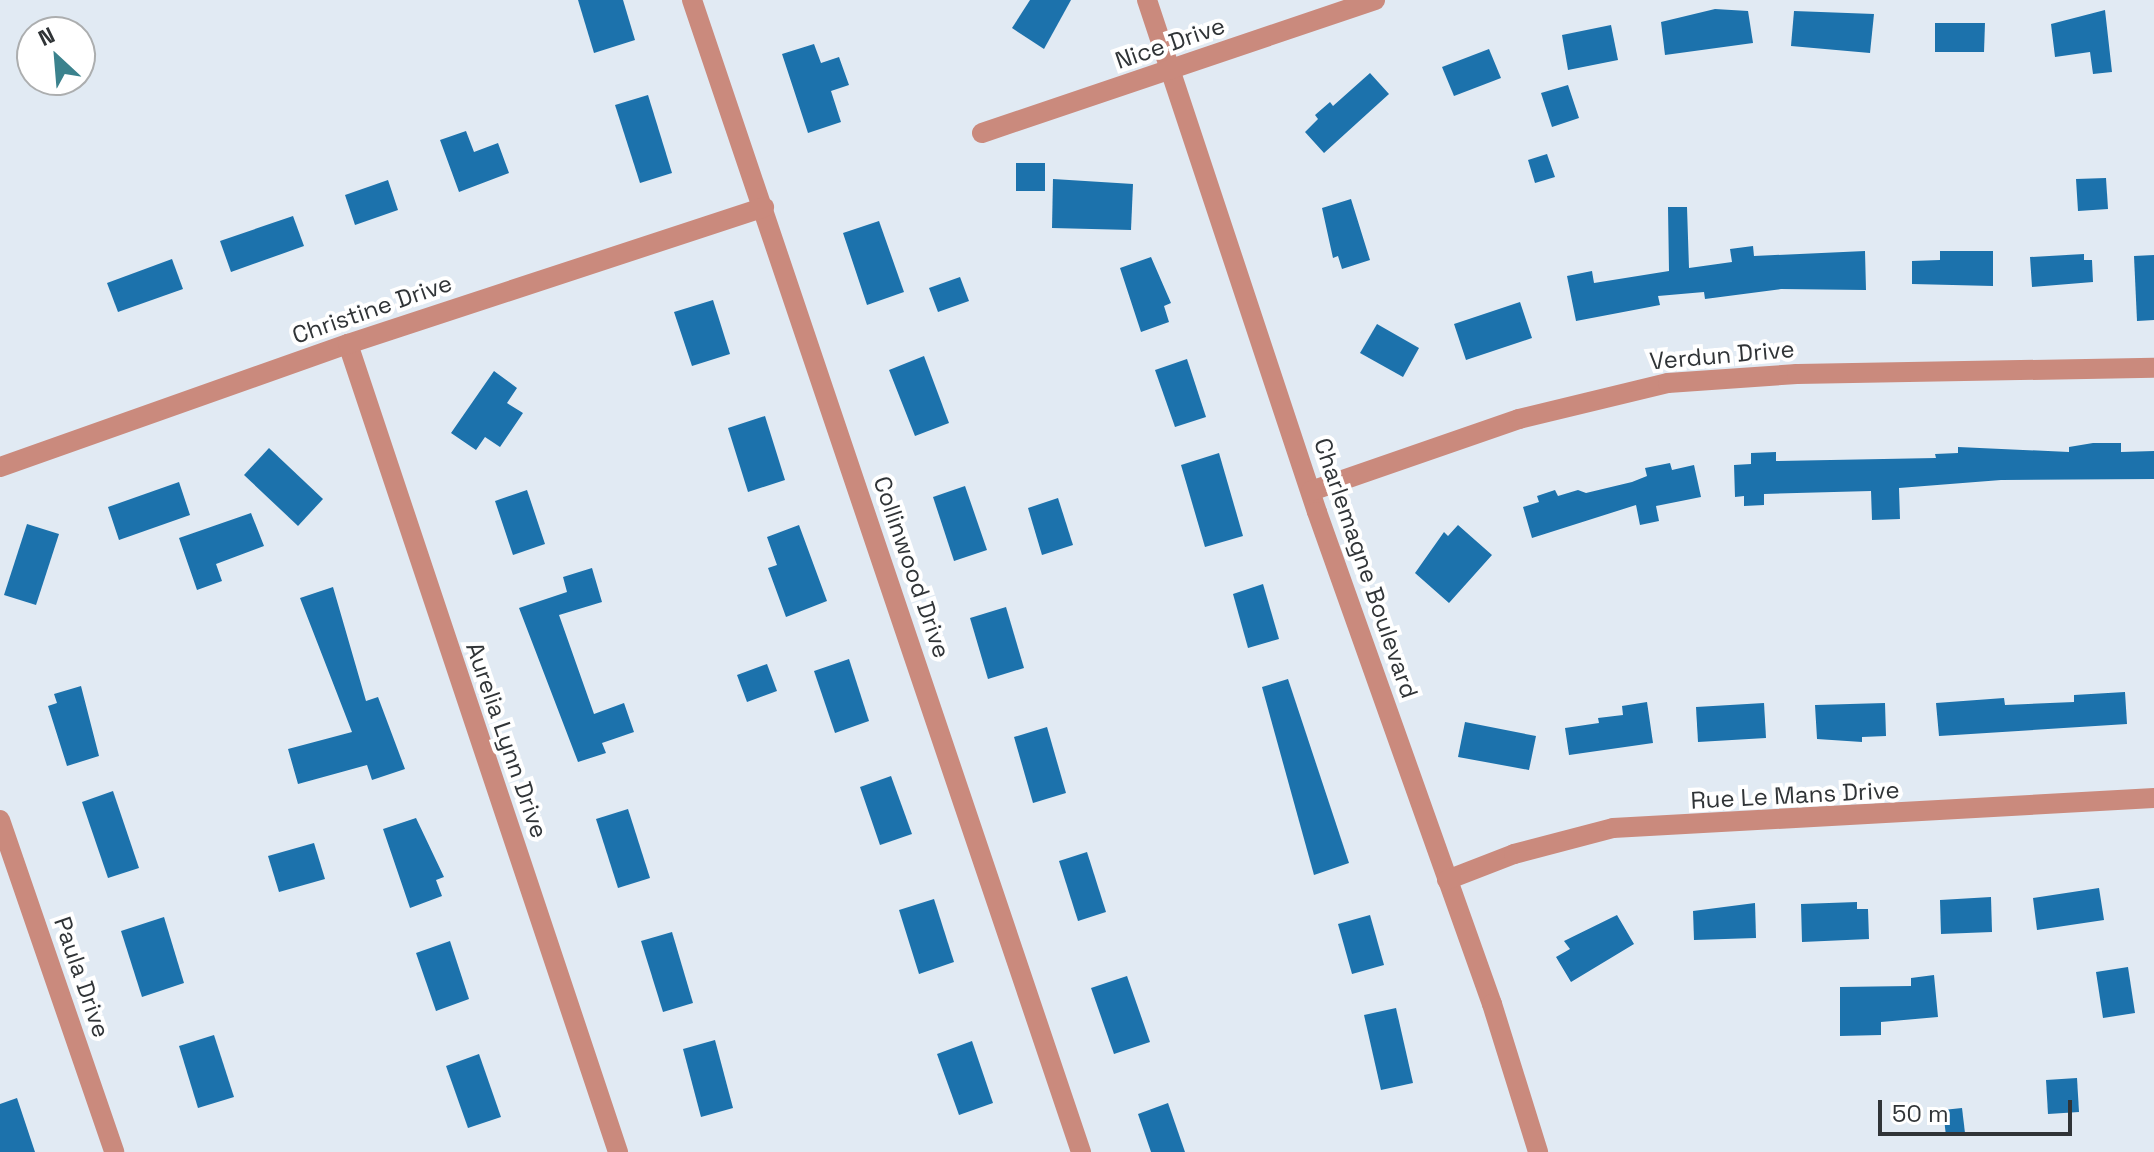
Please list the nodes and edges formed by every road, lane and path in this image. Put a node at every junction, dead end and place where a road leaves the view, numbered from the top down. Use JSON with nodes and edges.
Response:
{"nodes":[{"id":1,"x":692,"y":0,"type":"edge"},
{"id":2,"x":1147,"y":0,"type":"edge"},
{"id":3,"x":1375,"y":0,"type":"edge"},
{"id":4,"x":1171,"y":71,"type":"junction"},
{"id":5,"x":982,"y":133,"type":"dead end"},
{"id":6,"x":764,"y":207,"type":"junction"},
{"id":7,"x":348,"y":344,"type":"junction"},
{"id":8,"x":2154,"y":368,"type":"edge"},
{"id":9,"x":0,"y":467,"type":"edge"},
{"id":10,"x":1311,"y":491,"type":"junction"},
{"id":11,"x":2154,"y":798,"type":"edge"},
{"id":12,"x":0,"y":820,"type":"edge"},
{"id":13,"x":1447,"y":880,"type":"junction"},
{"id":14,"x":114,"y":1152,"type":"edge"},
{"id":15,"x":618,"y":1152,"type":"edge"},
{"id":16,"x":1081,"y":1152,"type":"edge"},
{"id":17,"x":1538,"y":1152,"type":"edge"}],
"edges":[{"from":1,"to":6,"type":"street","name":"Collinwood Drive"},
{"from":2,"to":4,"type":"street","name":"Charlemagne Boulevard"},
{"from":3,"to":4,"type":"street","name":"Nice Drive"},
{"from":4,"to":5,"type":"street","name":"Nice Drive"},
{"from":4,"to":10,"type":"street","name":"Charlemagne Boulevard"},
{"from":6,"to":7,"type":"street","name":"Christine Drive"},
{"from":6,"to":16,"type":"street","name":"Collinwood Drive"},
{"from":7,"to":9,"type":"street","name":"Christine Drive"},
{"from":7,"to":15,"type":"street","name":"Aurelia Lynn Drive"},
{"from":8,"to":10,"type":"street","name":"Verdun Drive"},
{"from":10,"to":13,"type":"street","name":"Charlemagne Boulevard"},
{"from":11,"to":13,"type":"street","name":"Rue Le Mans Drive"},
{"from":12,"to":14,"type":"street","name":"Paula Drive"},
{"from":13,"to":17,"type":"street","name":"Charlemagne Boulevard"}]}
